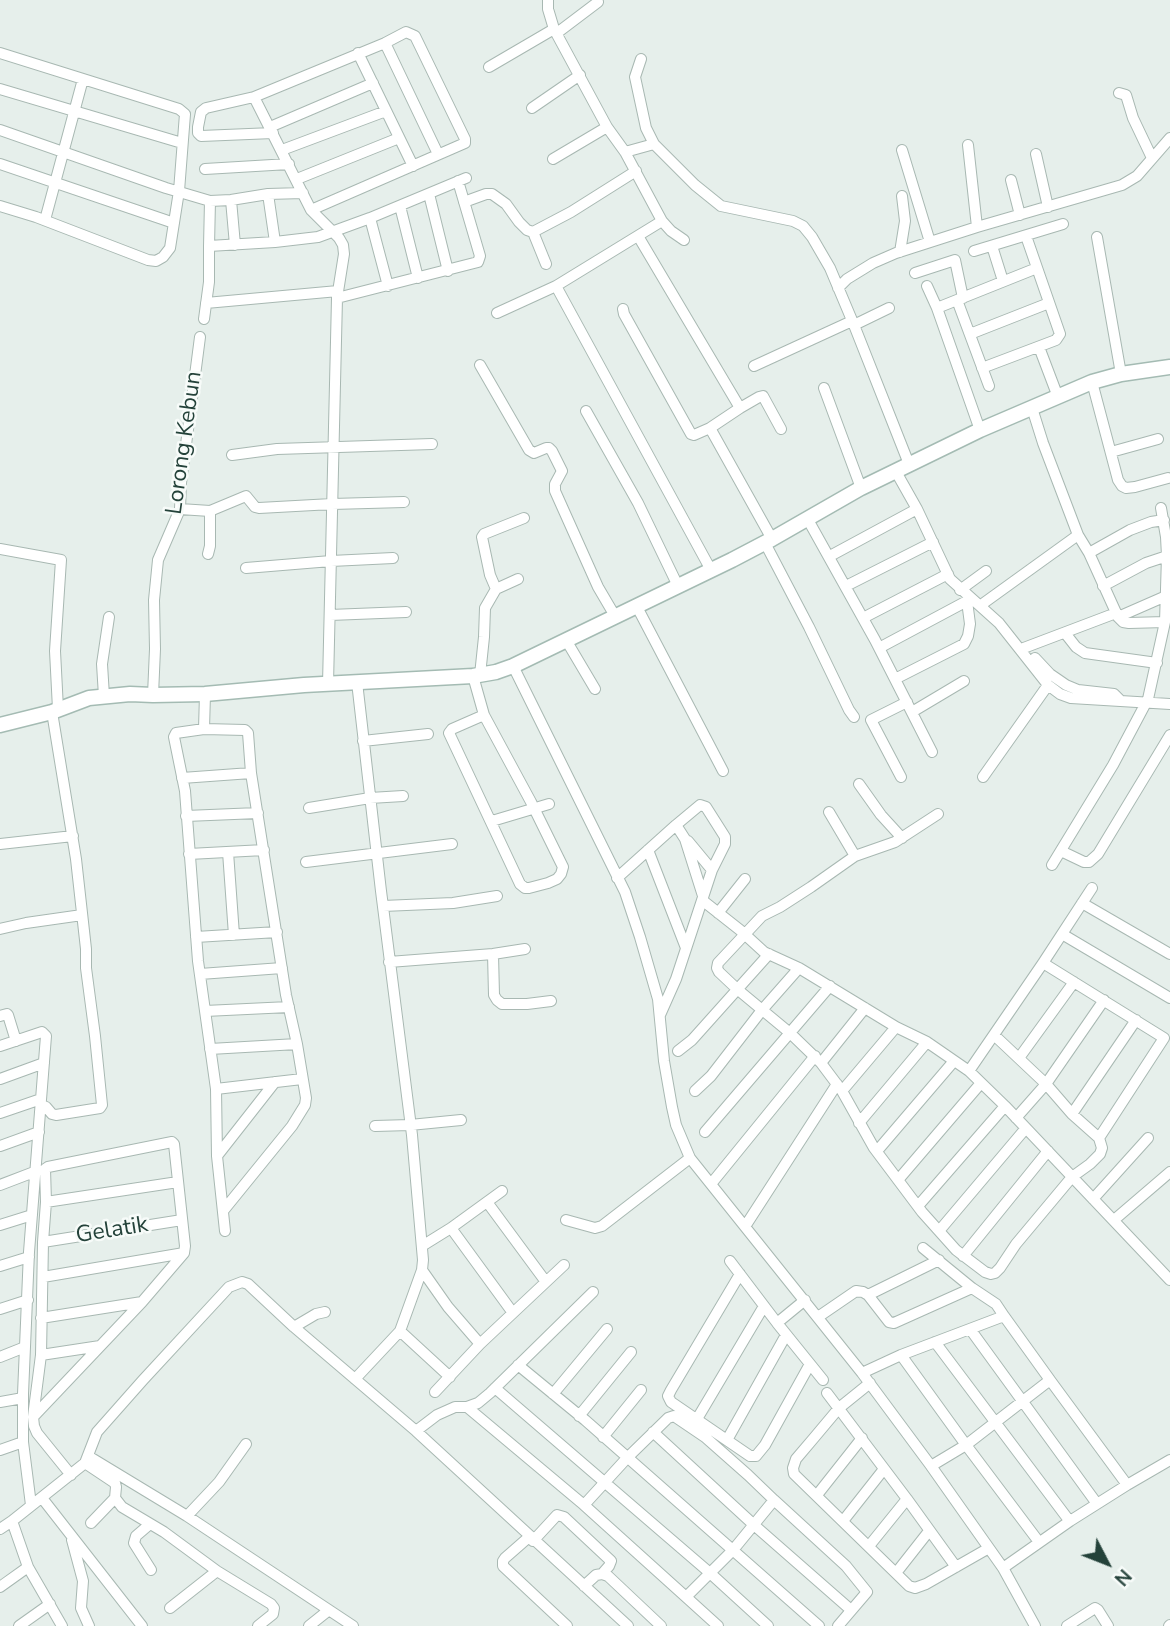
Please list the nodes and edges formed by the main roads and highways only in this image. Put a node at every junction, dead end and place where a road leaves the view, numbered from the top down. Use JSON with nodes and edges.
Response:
{"nodes":[{"id":1,"x":1170,"y":367,"type":"edge"},
{"id":2,"x":0,"y":725,"type":"edge"}],
"edges":[{"from":1,"to":2,"type":"main road"}]}
